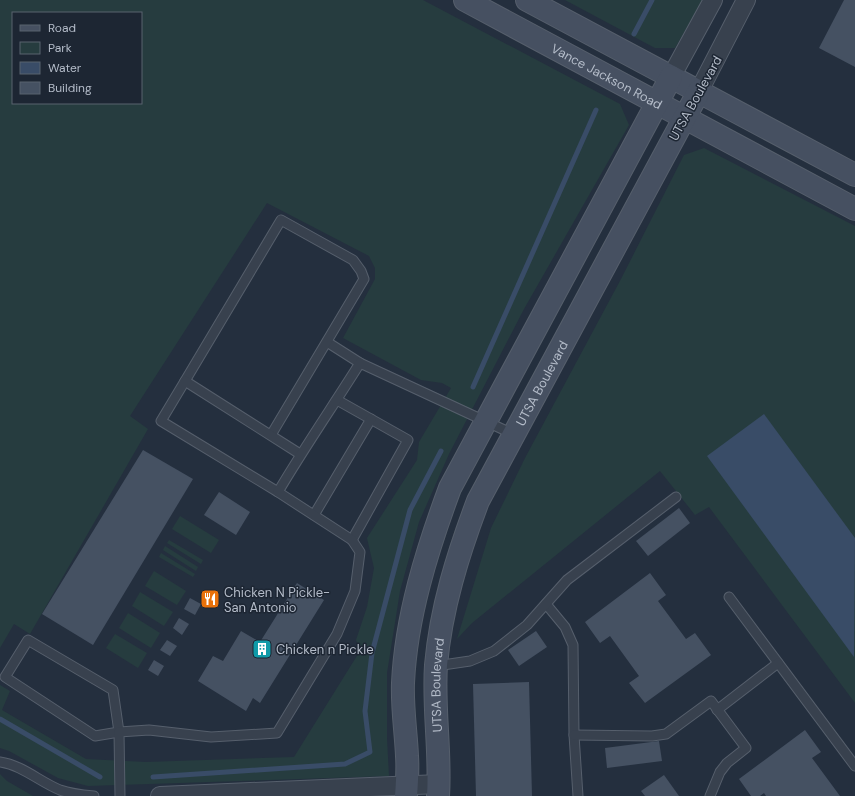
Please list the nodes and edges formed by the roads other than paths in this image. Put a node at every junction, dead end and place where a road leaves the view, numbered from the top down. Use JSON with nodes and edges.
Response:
{"nodes":[{"id":1,"x":465,"y":0,"type":"edge"},
{"id":2,"x":527,"y":0,"type":"edge"},
{"id":3,"x":713,"y":0,"type":"edge"},
{"id":4,"x":746,"y":0,"type":"edge"},
{"id":5,"x":671,"y":77,"type":"junction"},
{"id":6,"x":699,"y":91,"type":"junction"},
{"id":7,"x":657,"y":103,"type":"junction"},
{"id":8,"x":685,"y":117,"type":"junction"},
{"id":9,"x":855,"y":175,"type":"edge"},
{"id":10,"x":855,"y":209,"type":"edge"},
{"id":11,"x":326,"y":342,"type":"junction"},
{"id":12,"x":360,"y":363,"type":"junction"},
{"id":13,"x":185,"y":381,"type":"junction"},
{"id":14,"x":337,"y":400,"type":"junction"},
{"id":15,"x":371,"y":419,"type":"junction"},
{"id":16,"x":486,"y":422,"type":"junction"},
{"id":17,"x":513,"y":434,"type":"junction"},
{"id":18,"x":271,"y":436,"type":"junction"},
{"id":19,"x":300,"y":454,"type":"junction"},
{"id":20,"x":278,"y":492,"type":"junction"},
{"id":21,"x":676,"y":497,"type":"dead end"},
{"id":22,"x":314,"y":515,"type":"junction"},
{"id":23,"x":352,"y":540,"type":"junction"},
{"id":24,"x":729,"y":597,"type":"dead end"},
{"id":25,"x":546,"y":604,"type":"junction"},
{"id":26,"x":778,"y":663,"type":"junction"},
{"id":27,"x":436,"y":666,"type":"junction"},
{"id":28,"x":718,"y":710,"type":"junction"},
{"id":29,"x":119,"y":732,"type":"junction"},
{"id":30,"x":574,"y":735,"type":"junction"},
{"id":31,"x":0,"y":762,"type":"edge"},
{"id":32,"x":855,"y":766,"type":"edge"},
{"id":33,"x":438,"y":790,"type":"edge"},
{"id":34,"x":406,"y":791,"type":"edge"},
{"id":35,"x":94,"y":796,"type":"edge"},
{"id":36,"x":120,"y":796,"type":"edge"},
{"id":37,"x":160,"y":796,"type":"edge"},
{"id":38,"x":578,"y":796,"type":"edge"},
{"id":39,"x":710,"y":796,"type":"edge"}],
"edges":[{"from":1,"to":7,"type":"main road","name":"Vance Jackson Road"},
{"from":2,"to":5,"type":"main road"},
{"from":3,"to":5,"type":"street"},
{"from":4,"to":6,"type":"street","name":"UTSA Boulevard"},
{"from":5,"to":6,"type":"main road"},
{"from":5,"to":7,"type":"main road"},
{"from":6,"to":8,"type":"main road","name":"UTSA Boulevard"},
{"from":6,"to":9,"type":"main road"},
{"from":7,"to":8,"type":"main road","name":"Vance Jackson Road"},
{"from":7,"to":16,"type":"main road"},
{"from":8,"to":10,"type":"main road","name":"Vance Jackson Road"},
{"from":8,"to":17,"type":"main road","name":"UTSA Boulevard"},
{"from":11,"to":12,"type":"lane"},
{"from":11,"to":13,"type":"lane"},
{"from":11,"to":18,"type":"lane"},
{"from":12,"to":14,"type":"lane"},
{"from":12,"to":16,"type":"lane"},
{"from":13,"to":18,"type":"lane"},
{"from":13,"to":20,"type":"lane"},
{"from":14,"to":15,"type":"lane"},
{"from":14,"to":19,"type":"lane"},
{"from":15,"to":22,"type":"lane"},
{"from":15,"to":23,"type":"lane"},
{"from":16,"to":17,"type":"lane"},
{"from":16,"to":34,"type":"main road"},
{"from":17,"to":27,"type":"main road","name":"UTSA Boulevard"},
{"from":18,"to":19,"type":"lane"},
{"from":19,"to":20,"type":"lane"},
{"from":20,"to":22,"type":"lane"},
{"from":21,"to":25,"type":"lane"},
{"from":22,"to":23,"type":"lane"},
{"from":23,"to":29,"type":"lane"},
{"from":24,"to":26,"type":"lane"},
{"from":25,"to":27,"type":"lane"},
{"from":25,"to":30,"type":"lane"},
{"from":26,"to":28,"type":"lane"},
{"from":26,"to":32,"type":"lane"},
{"from":27,"to":33,"type":"main road","name":"UTSA Boulevard"},
{"from":28,"to":30,"type":"lane"},
{"from":28,"to":39,"type":"lane"},
{"from":29,"to":29,"type":"lane"},
{"from":29,"to":36,"type":"lane"},
{"from":30,"to":38,"type":"lane"},
{"from":31,"to":35,"type":"lane"},
{"from":33,"to":34,"type":"street"},
{"from":34,"to":37,"type":"street"}]}
